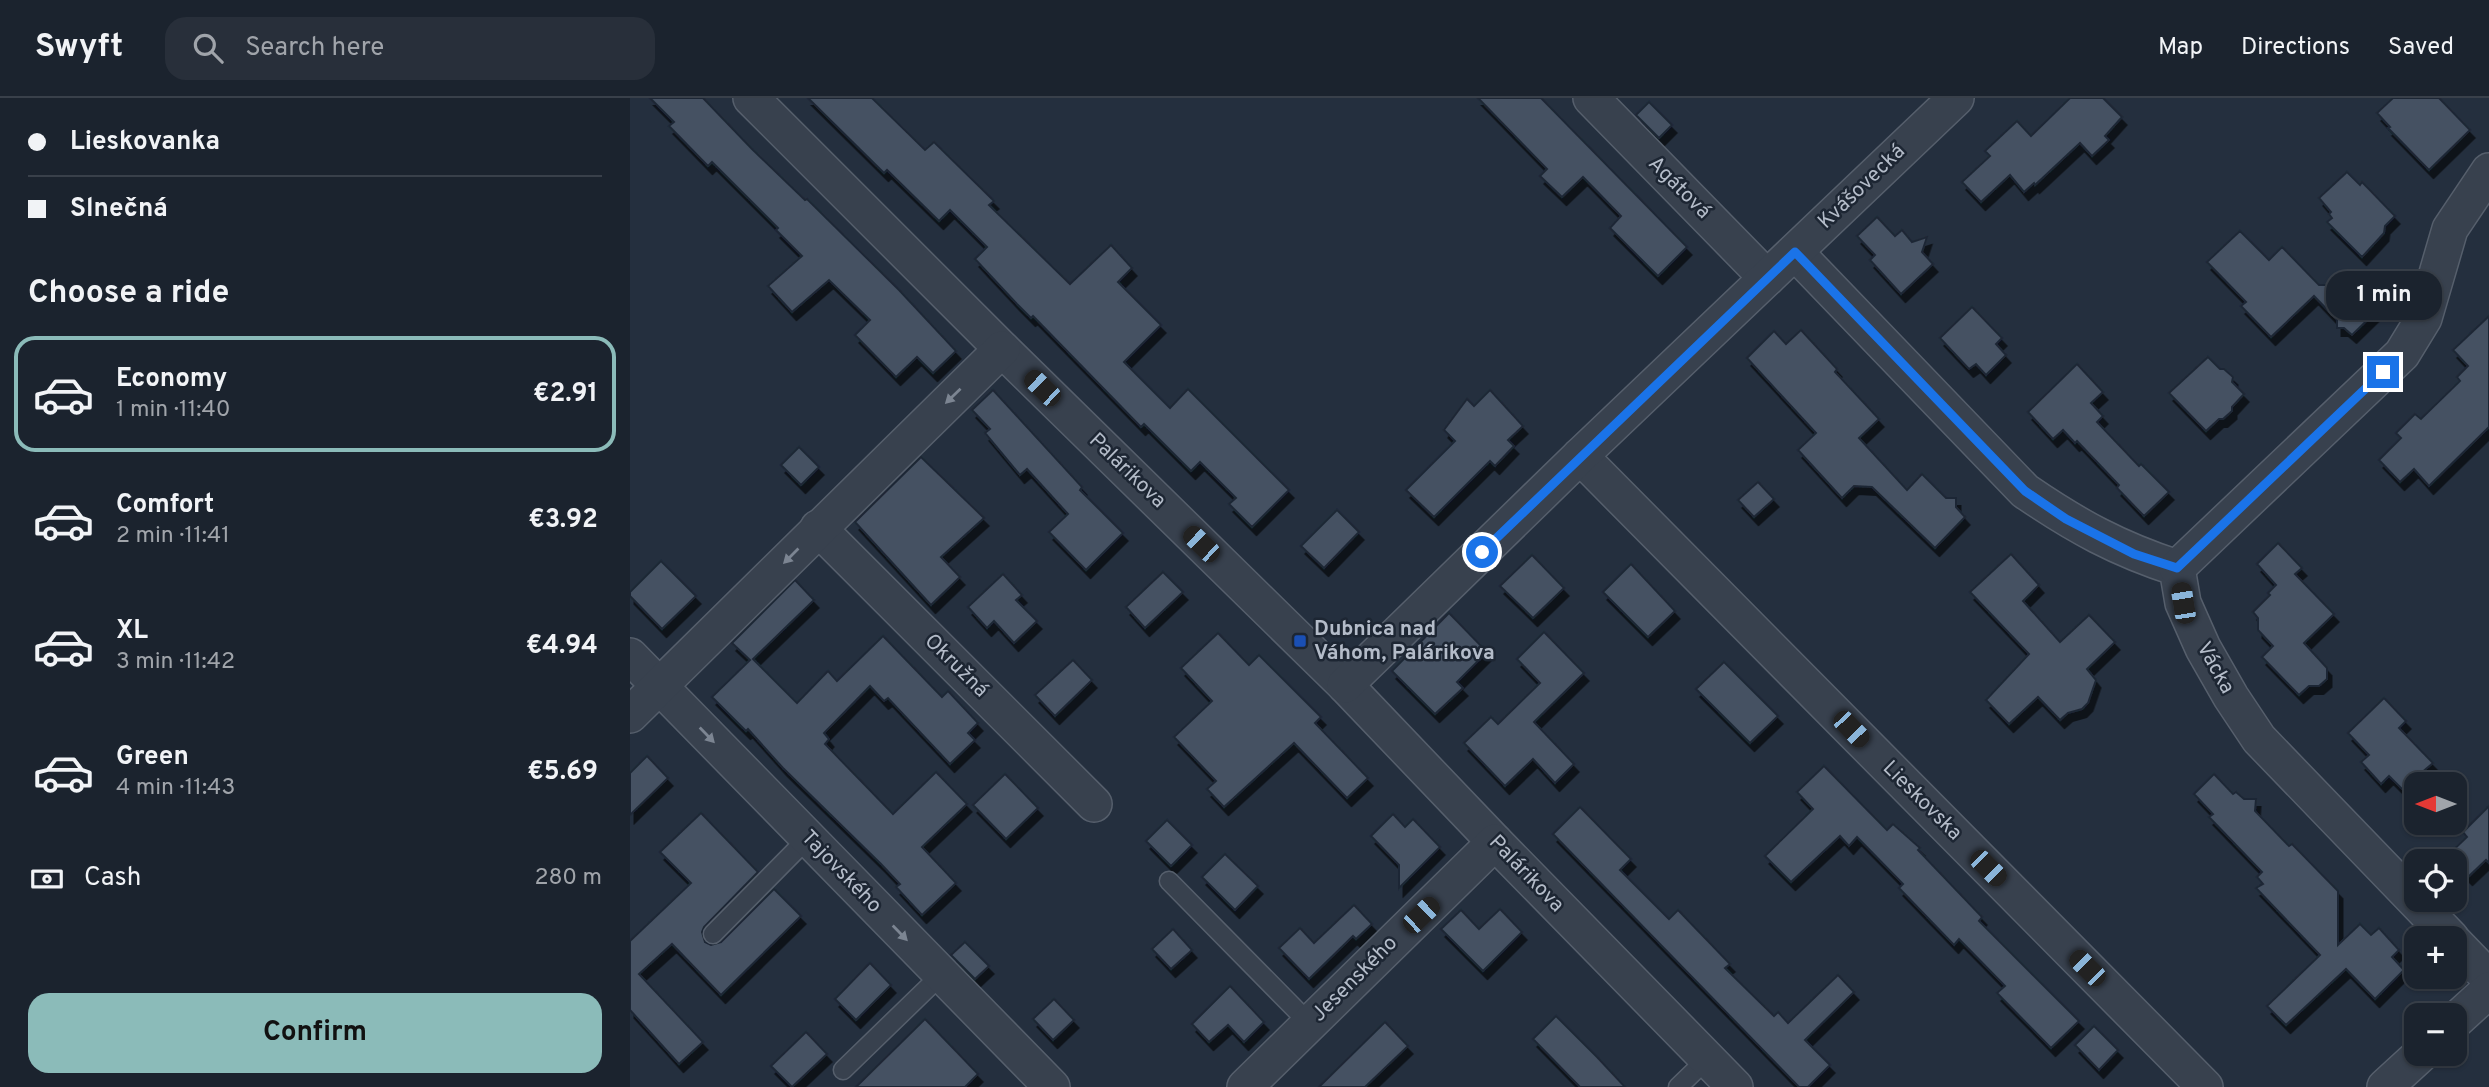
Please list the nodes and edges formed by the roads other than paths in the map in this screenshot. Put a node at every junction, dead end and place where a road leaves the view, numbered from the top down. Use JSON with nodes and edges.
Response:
{"nodes":[{"id":1,"x":751,"y":98,"type":"edge"},
{"id":2,"x":1591,"y":98,"type":"edge"},
{"id":3,"x":1955,"y":98,"type":"edge"},
{"id":4,"x":2489,"y":171,"type":"edge"},
{"id":5,"x":1795,"y":252,"type":"junction"},
{"id":6,"x":1768,"y":278,"type":"junction"},
{"id":7,"x":1002,"y":349,"type":"junction"},
{"id":8,"x":1580,"y":456,"type":"junction"},
{"id":9,"x":818,"y":528,"type":"junction"},
{"id":10,"x":2177,"y":568,"type":"junction"},
{"id":11,"x":630,"y":656,"type":"edge"},
{"id":12,"x":1345,"y":685,"type":"junction"},
{"id":13,"x":660,"y":686,"type":"junction"},
{"id":14,"x":630,"y":715,"type":"edge"},
{"id":15,"x":1094,"y":804,"type":"dead end"},
{"id":16,"x":808,"y":838,"type":"junction"},
{"id":17,"x":1495,"y":842,"type":"junction"},
{"id":18,"x":1169,"y":881,"type":"dead end"},
{"id":19,"x":2439,"y":926,"type":"edge"},
{"id":20,"x":713,"y":934,"type":"dead end"},
{"id":21,"x":2467,"y":955,"type":"edge"},
{"id":22,"x":940,"y":975,"type":"junction"},
{"id":23,"x":2489,"y":978,"type":"edge"},
{"id":24,"x":2489,"y":990,"type":"edge"},
{"id":25,"x":2467,"y":1010,"type":"edge"},
{"id":26,"x":1310,"y":1024,"type":"junction"},
{"id":27,"x":1707,"y":1059,"type":"junction"},
{"id":28,"x":2408,"y":1066,"type":"edge"},
{"id":29,"x":843,"y":1070,"type":"dead end"},
{"id":30,"x":1052,"y":1087,"type":"edge"},
{"id":31,"x":1245,"y":1087,"type":"edge"},
{"id":32,"x":1678,"y":1087,"type":"edge"},
{"id":33,"x":1735,"y":1087,"type":"edge"},
{"id":34,"x":2204,"y":1087,"type":"edge"},
{"id":35,"x":2385,"y":1087,"type":"edge"}],
"edges":[{"from":1,"to":7,"type":"street","name":"Palárikova"},
{"from":2,"to":6,"type":"street","name":"Agátová"},
{"from":3,"to":5,"type":"street","name":"Kvášovecká"},
{"from":4,"to":10,"type":"street"},
{"from":5,"to":6,"type":"street","name":"Kvášovecká"},
{"from":5,"to":10,"type":"street"},
{"from":6,"to":8,"type":"street","name":"Kvášovecká"},
{"from":7,"to":9,"type":"street","one_way":true},
{"from":7,"to":12,"type":"street","name":"Palárikova"},
{"from":8,"to":12,"type":"street","name":"Kvášovecká"},
{"from":8,"to":34,"type":"street","name":"Lieskovska"},
{"from":9,"to":13,"type":"street","one_way":true},
{"from":9,"to":15,"type":"street","name":"Okružná"},
{"from":10,"to":19,"type":"street","name":"Vácka"},
{"from":11,"to":13,"type":"street","name":"Tajovského"},
{"from":12,"to":17,"type":"street","name":"Palárikova"},
{"from":13,"to":14,"type":"street"},
{"from":13,"to":16,"type":"street","name":"Tajovského","one_way":true},
{"from":16,"to":20,"type":"lane"},
{"from":16,"to":22,"type":"street","name":"Tajovského","one_way":true},
{"from":17,"to":26,"type":"street","name":"Jesenského"},
{"from":17,"to":27,"type":"street","name":"Palárikova"},
{"from":18,"to":26,"type":"lane"},
{"from":21,"to":23,"type":"street"},
{"from":22,"to":29,"type":"lane"},
{"from":22,"to":30,"type":"street","name":"Tajovského"},
{"from":24,"to":25,"type":"street"},
{"from":26,"to":31,"type":"street","name":"Jesenského"},
{"from":27,"to":32,"type":"lane"},
{"from":27,"to":33,"type":"street","name":"Palárikova"},
{"from":28,"to":35,"type":"street"}]}
